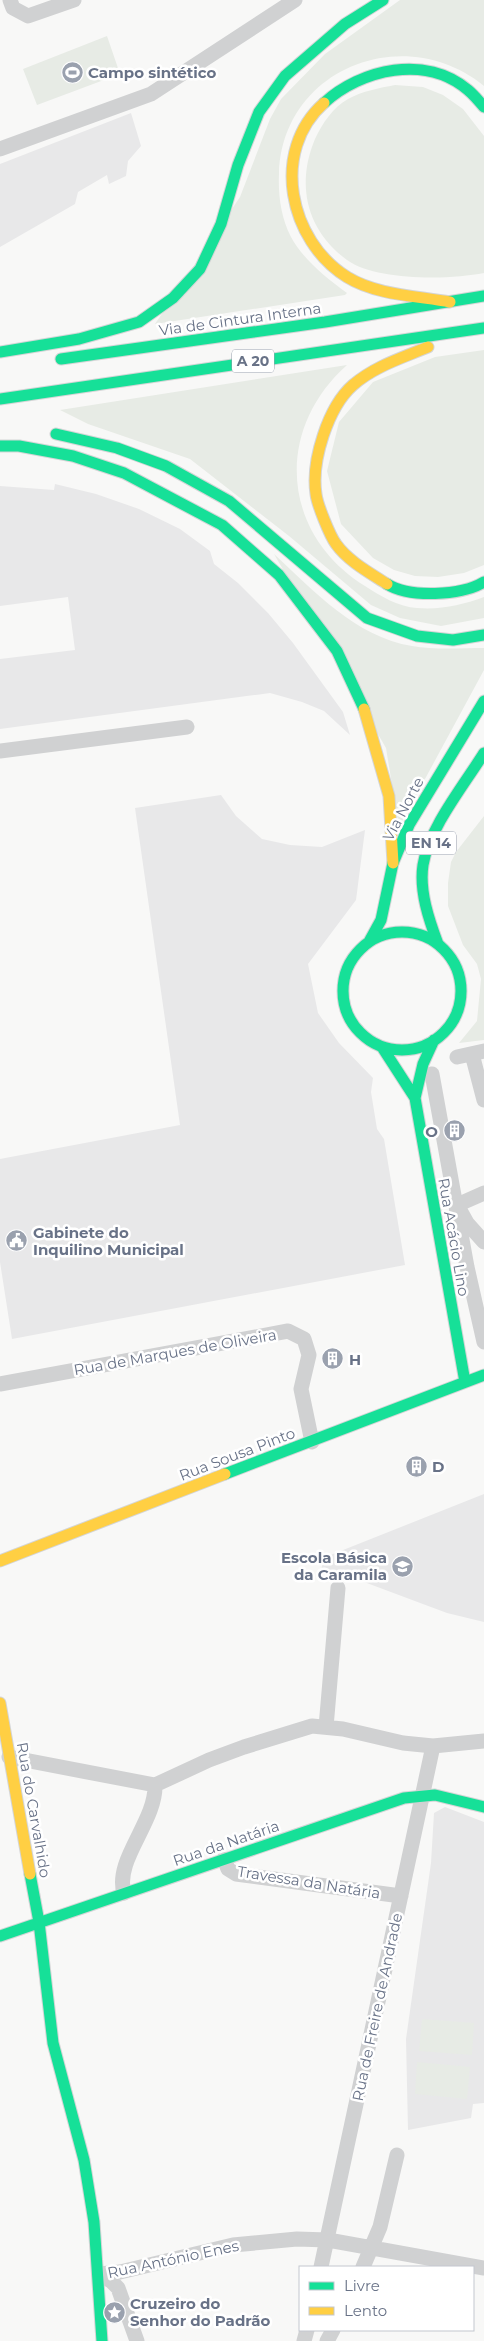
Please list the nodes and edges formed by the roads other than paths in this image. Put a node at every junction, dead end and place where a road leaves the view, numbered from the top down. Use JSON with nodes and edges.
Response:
{"nodes":[{"id":1,"x":10,"y":0,"type":"edge"},
{"id":2,"x":74,"y":0,"type":"edge"},
{"id":3,"x":295,"y":0,"type":"edge"},
{"id":4,"x":367,"y":0,"type":"edge"},
{"id":5,"x":383,"y":0,"type":"edge"},
{"id":6,"x":345,"y":24,"type":"junction"},
{"id":7,"x":484,"y":107,"type":"edge"},
{"id":8,"x":0,"y":150,"type":"edge"},
{"id":9,"x":484,"y":296,"type":"edge"},
{"id":10,"x":450,"y":302,"type":"junction"},
{"id":11,"x":482,"y":328,"type":"edge"},
{"id":12,"x":0,"y":352,"type":"edge"},
{"id":13,"x":49,"y":361,"type":"dead end"},
{"id":14,"x":0,"y":399,"type":"edge"},
{"id":15,"x":45,"y":432,"type":"dead end"},
{"id":16,"x":0,"y":446,"type":"edge"},
{"id":17,"x":484,"y":582,"type":"edge"},
{"id":18,"x":484,"y":635,"type":"edge"},
{"id":19,"x":484,"y":701,"type":"edge"},
{"id":20,"x":187,"y":727,"type":"dead end"},
{"id":21,"x":0,"y":750,"type":"edge"},
{"id":22,"x":484,"y":753,"type":"edge"},
{"id":23,"x":393,"y":863,"type":"junction"},
{"id":24,"x":370,"y":940,"type":"junction"},
{"id":25,"x":438,"y":944,"type":"junction"},
{"id":26,"x":434,"y":1040,"type":"junction"},
{"id":27,"x":382,"y":1047,"type":"junction"},
{"id":28,"x":478,"y":1052,"type":"edge"},
{"id":29,"x":457,"y":1057,"type":"dead end"},
{"id":30,"x":432,"y":1074,"type":"dead end"},
{"id":31,"x":415,"y":1098,"type":"junction"},
{"id":32,"x":484,"y":1100,"type":"edge"},
{"id":33,"x":484,"y":1193,"type":"edge"},
{"id":34,"x":457,"y":1206,"type":"junction"},
{"id":35,"x":484,"y":1242,"type":"edge"},
{"id":36,"x":484,"y":1342,"type":"edge"},
{"id":37,"x":484,"y":1374,"type":"edge"},
{"id":38,"x":465,"y":1382,"type":"junction"},
{"id":39,"x":0,"y":1384,"type":"edge"},
{"id":40,"x":312,"y":1442,"type":"junction"},
{"id":41,"x":0,"y":1560,"type":"edge"},
{"id":42,"x":338,"y":1588,"type":"dead end"},
{"id":43,"x":0,"y":1703,"type":"edge"},
{"id":44,"x":326,"y":1727,"type":"junction"},
{"id":45,"x":484,"y":1741,"type":"edge"},
{"id":46,"x":433,"y":1746,"type":"junction"},
{"id":47,"x":10,"y":1757,"type":"junction"},
{"id":48,"x":155,"y":1785,"type":"junction"},
{"id":49,"x":424,"y":1794,"type":"junction"},
{"id":50,"x":484,"y":1808,"type":"edge"},
{"id":51,"x":224,"y":1859,"type":"junction"},
{"id":52,"x":124,"y":1893,"type":"junction"},
{"id":53,"x":401,"y":1896,"type":"junction"},
{"id":54,"x":39,"y":1922,"type":"junction"},
{"id":55,"x":0,"y":1936,"type":"edge"},
{"id":56,"x":397,"y":2155,"type":"dead end"},
{"id":57,"x":328,"y":2240,"type":"junction"},
{"id":58,"x":372,"y":2248,"type":"junction"},
{"id":59,"x":321,"y":2266,"type":"edge"},
{"id":60,"x":363,"y":2266,"type":"edge"},
{"id":61,"x":473,"y":2266,"type":"edge"},
{"id":62,"x":99,"y":2274,"type":"junction"},
{"id":63,"x":102,"y":2341,"type":"edge"},
{"id":64,"x":137,"y":2341,"type":"edge"}],
"edges":[{"from":1,"to":2,"type":"street"},
{"from":3,"to":8,"type":"street"},
{"from":4,"to":6,"type":"main road"},
{"from":5,"to":6,"type":"main road"},
{"from":6,"to":12,"type":"main road"},
{"from":7,"to":10,"type":"main road"},
{"from":9,"to":10,"type":"main road","name":"Via de Cintura Interna","number":"A 20"},
{"from":10,"to":13,"type":"main road","name":"Via de Cintura Interna","number":"A 20"},
{"from":11,"to":14,"type":"main road","number":"A 20"},
{"from":11,"to":17,"type":"main road"},
{"from":15,"to":18,"type":"main road"},
{"from":16,"to":23,"type":"main road"},
{"from":19,"to":23,"type":"main road","name":"Via Norte","number":"EN 14"},
{"from":20,"to":21,"type":"street"},
{"from":22,"to":25,"type":"main road","number":"EN 14"},
{"from":23,"to":24,"type":"main road","name":"Via Norte","number":"EN 14"},
{"from":24,"to":25,"type":"main road"},
{"from":24,"to":27,"type":"main road"},
{"from":25,"to":26,"type":"main road"},
{"from":26,"to":27,"type":"main road"},
{"from":26,"to":31,"type":"main road","name":"Rua Acácio Lino"},
{"from":27,"to":31,"type":"main road","name":"Rua Acácio Lino"},
{"from":28,"to":29,"type":"street"},
{"from":28,"to":32,"type":"street"},
{"from":30,"to":34,"type":"street"},
{"from":31,"to":38,"type":"main road","name":"Rua Acácio Lino"},
{"from":33,"to":34,"type":"street"},
{"from":34,"to":35,"type":"street"},
{"from":34,"to":36,"type":"street"},
{"from":37,"to":38,"type":"main road","name":"Rua Sousa Pinto"},
{"from":38,"to":40,"type":"main road","name":"Rua Sousa Pinto"},
{"from":39,"to":40,"type":"street","name":"Rua de Marques de Oliveira"},
{"from":40,"to":41,"type":"main road","name":"Rua Sousa Pinto"},
{"from":42,"to":44,"type":"street"},
{"from":43,"to":47,"type":"main road","name":"Rua do Carvalhido"},
{"from":44,"to":46,"type":"street"},
{"from":44,"to":48,"type":"street"},
{"from":45,"to":46,"type":"street"},
{"from":46,"to":49,"type":"street","name":"Rua de Freire de Andrade"},
{"from":47,"to":48,"type":"street"},
{"from":47,"to":54,"type":"main road","name":"Rua do Carvalhido"},
{"from":48,"to":52,"type":"street"},
{"from":49,"to":50,"type":"main road","name":"Rua da Natária"},
{"from":49,"to":51,"type":"main road","name":"Rua da Natária"},
{"from":49,"to":53,"type":"street","name":"Rua de Freire de Andrade"},
{"from":51,"to":52,"type":"main road","name":"Rua da Natária"},
{"from":51,"to":53,"type":"street","name":"Travessa da Natária"},
{"from":52,"to":54,"type":"main road","name":"Rua da Natária"},
{"from":53,"to":57,"type":"street","name":"Rua de Freire de Andrade"},
{"from":54,"to":55,"type":"main road","name":"Rua da Natária"},
{"from":54,"to":62,"type":"main road","name":"Rua do Carvalhido"},
{"from":56,"to":58,"type":"street"},
{"from":57,"to":58,"type":"street","name":"Rua António Enes"},
{"from":57,"to":59,"type":"street","name":"Rua de Freire de Andrade"},
{"from":57,"to":62,"type":"street","name":"Rua António Enes"},
{"from":58,"to":60,"type":"street"},
{"from":58,"to":61,"type":"street","name":"Rua António Enes"},
{"from":62,"to":63,"type":"main road","name":"Rua do Carvalhido"},
{"from":62,"to":64,"type":"street"}]}
